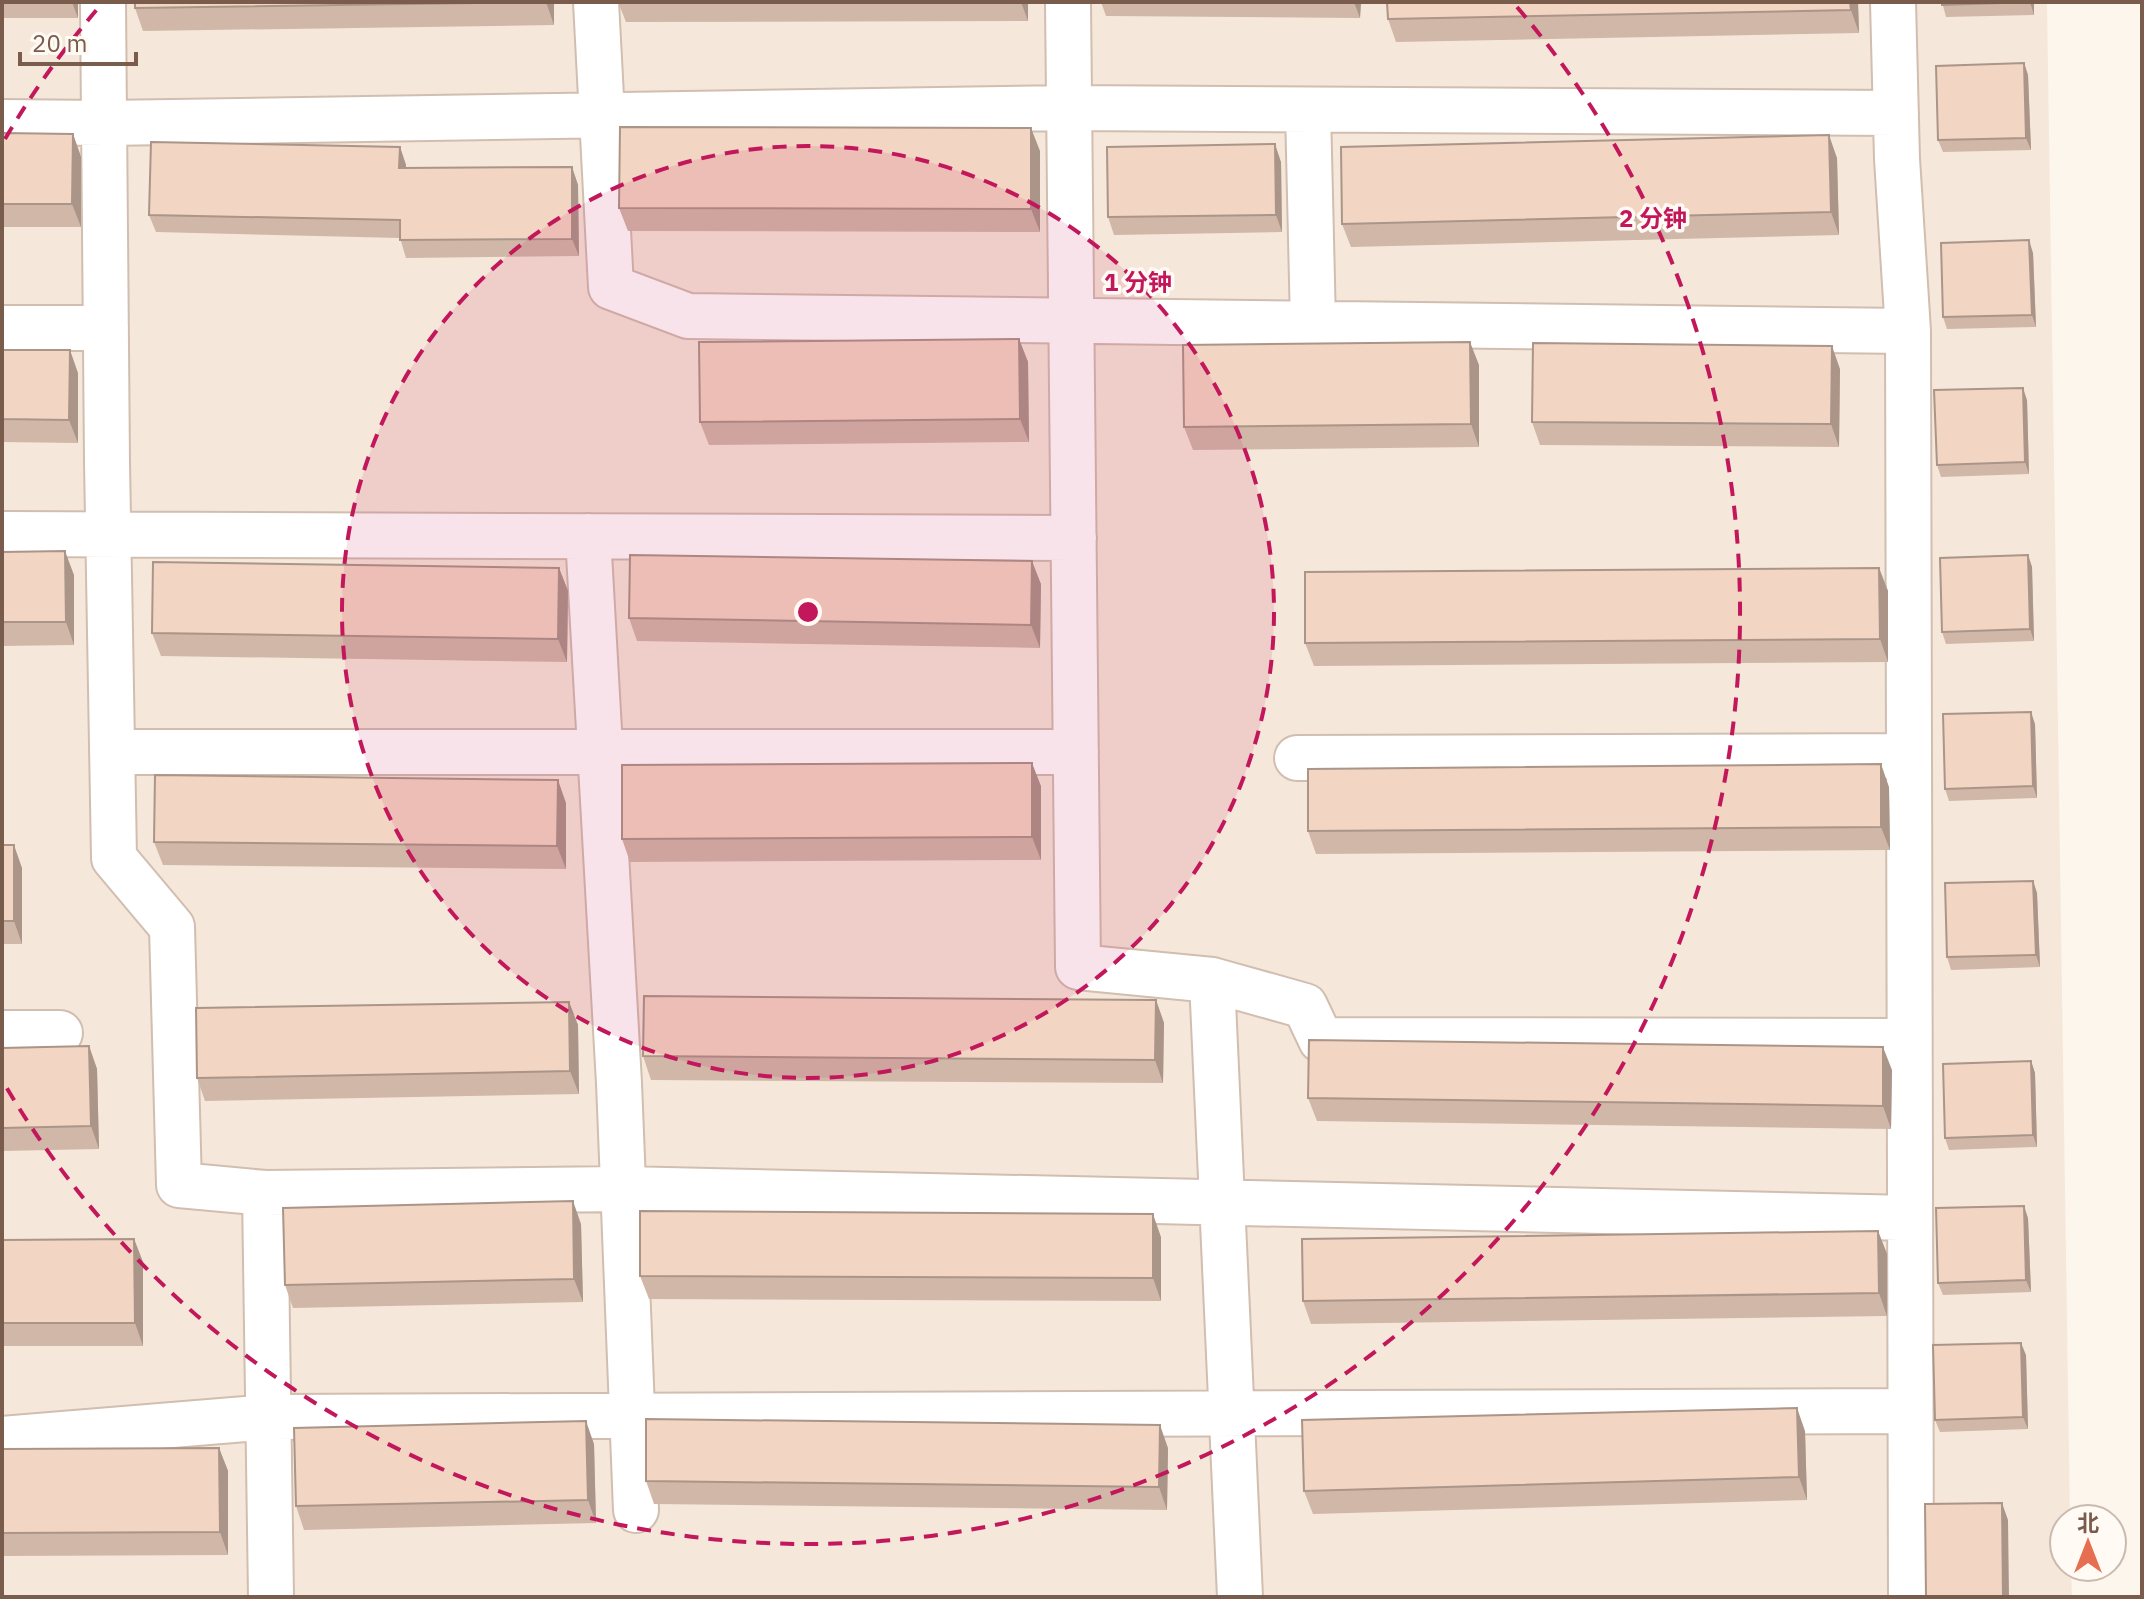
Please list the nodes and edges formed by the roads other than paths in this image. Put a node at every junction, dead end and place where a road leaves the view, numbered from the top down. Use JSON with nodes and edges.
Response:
{"nodes":[{"id":1,"x":103,"y":2,"type":"edge"},
{"id":2,"x":596,"y":2,"type":"edge"},
{"id":3,"x":1068,"y":2,"type":"edge"},
{"id":4,"x":1893,"y":2,"type":"edge"},
{"id":5,"x":1069,"y":108,"type":"junction"},
{"id":6,"x":1308,"y":110,"type":"junction"},
{"id":7,"x":1896,"y":113,"type":"junction"},
{"id":8,"x":601,"y":114,"type":"junction"},
{"id":9,"x":2,"y":122,"type":"edge"},
{"id":10,"x":104,"y":123,"type":"junction"},
{"id":11,"x":1071,"y":321,"type":"junction"},
{"id":12,"x":1313,"y":324,"type":"junction"},
{"id":13,"x":2,"y":328,"type":"edge"},
{"id":14,"x":106,"y":328,"type":"junction"},
{"id":15,"x":1908,"y":331,"type":"junction"},
{"id":16,"x":2,"y":534,"type":"edge"},
{"id":17,"x":109,"y":534,"type":"junction"},
{"id":18,"x":588,"y":536,"type":"junction"},
{"id":19,"x":1074,"y":538,"type":"junction"},
{"id":20,"x":112,"y":752,"type":"junction"},
{"id":21,"x":601,"y":752,"type":"junction"},
{"id":22,"x":1076,"y":752,"type":"junction"},
{"id":23,"x":1909,"y":756,"type":"junction"},
{"id":24,"x":1297,"y":758,"type":"dead end"},
{"id":25,"x":1212,"y":980,"type":"junction"},
{"id":26,"x":2,"y":1033,"type":"edge"},
{"id":27,"x":60,"y":1033,"type":"dead end"},
{"id":28,"x":1909,"y":1041,"type":"junction"},
{"id":29,"x":623,"y":1189,"type":"junction"},
{"id":30,"x":265,"y":1193,"type":"junction"},
{"id":31,"x":1222,"y":1202,"type":"junction"},
{"id":32,"x":1910,"y":1218,"type":"junction"},
{"id":33,"x":1910,"y":1411,"type":"junction"},
{"id":34,"x":1232,"y":1413,"type":"junction"},
{"id":35,"x":269,"y":1417,"type":"junction"},
{"id":36,"x":632,"y":1417,"type":"junction"},
{"id":37,"x":2,"y":1439,"type":"edge"},
{"id":38,"x":636,"y":1510,"type":"dead end"},
{"id":39,"x":271,"y":1597,"type":"edge"},
{"id":40,"x":1240,"y":1597,"type":"edge"},
{"id":41,"x":1911,"y":1597,"type":"edge"}],
"edges":[{"from":1,"to":10,"type":"lane"},
{"from":2,"to":8,"type":"lane"},
{"from":3,"to":5,"type":"lane"},
{"from":4,"to":7,"type":"lane"},
{"from":5,"to":6,"type":"lane"},
{"from":5,"to":8,"type":"lane"},
{"from":5,"to":11,"type":"lane"},
{"from":6,"to":7,"type":"lane"},
{"from":6,"to":12,"type":"lane"},
{"from":7,"to":15,"type":"lane"},
{"from":8,"to":10,"type":"lane"},
{"from":8,"to":11,"type":"lane"},
{"from":9,"to":10,"type":"lane"},
{"from":10,"to":14,"type":"lane"},
{"from":11,"to":12,"type":"lane"},
{"from":11,"to":19,"type":"lane"},
{"from":12,"to":15,"type":"lane"},
{"from":13,"to":14,"type":"lane"},
{"from":14,"to":17,"type":"lane"},
{"from":15,"to":23,"type":"lane"},
{"from":16,"to":17,"type":"lane"},
{"from":17,"to":18,"type":"lane"},
{"from":17,"to":20,"type":"lane"},
{"from":18,"to":19,"type":"lane"},
{"from":18,"to":21,"type":"lane"},
{"from":19,"to":22,"type":"lane"},
{"from":20,"to":21,"type":"lane"},
{"from":20,"to":30,"type":"lane"},
{"from":21,"to":22,"type":"lane"},
{"from":21,"to":29,"type":"lane"},
{"from":22,"to":25,"type":"lane"},
{"from":23,"to":24,"type":"lane"},
{"from":23,"to":28,"type":"lane"},
{"from":25,"to":28,"type":"lane"},
{"from":25,"to":31,"type":"lane"},
{"from":26,"to":27,"type":"lane"},
{"from":28,"to":32,"type":"lane"},
{"from":29,"to":30,"type":"lane"},
{"from":29,"to":31,"type":"lane"},
{"from":29,"to":36,"type":"lane"},
{"from":30,"to":35,"type":"lane"},
{"from":31,"to":32,"type":"lane"},
{"from":31,"to":34,"type":"lane"},
{"from":32,"to":33,"type":"lane"},
{"from":33,"to":34,"type":"lane"},
{"from":33,"to":41,"type":"lane"},
{"from":34,"to":36,"type":"lane"},
{"from":34,"to":40,"type":"lane"},
{"from":35,"to":36,"type":"lane"},
{"from":35,"to":37,"type":"lane"},
{"from":35,"to":39,"type":"lane"},
{"from":36,"to":38,"type":"lane"}]}
